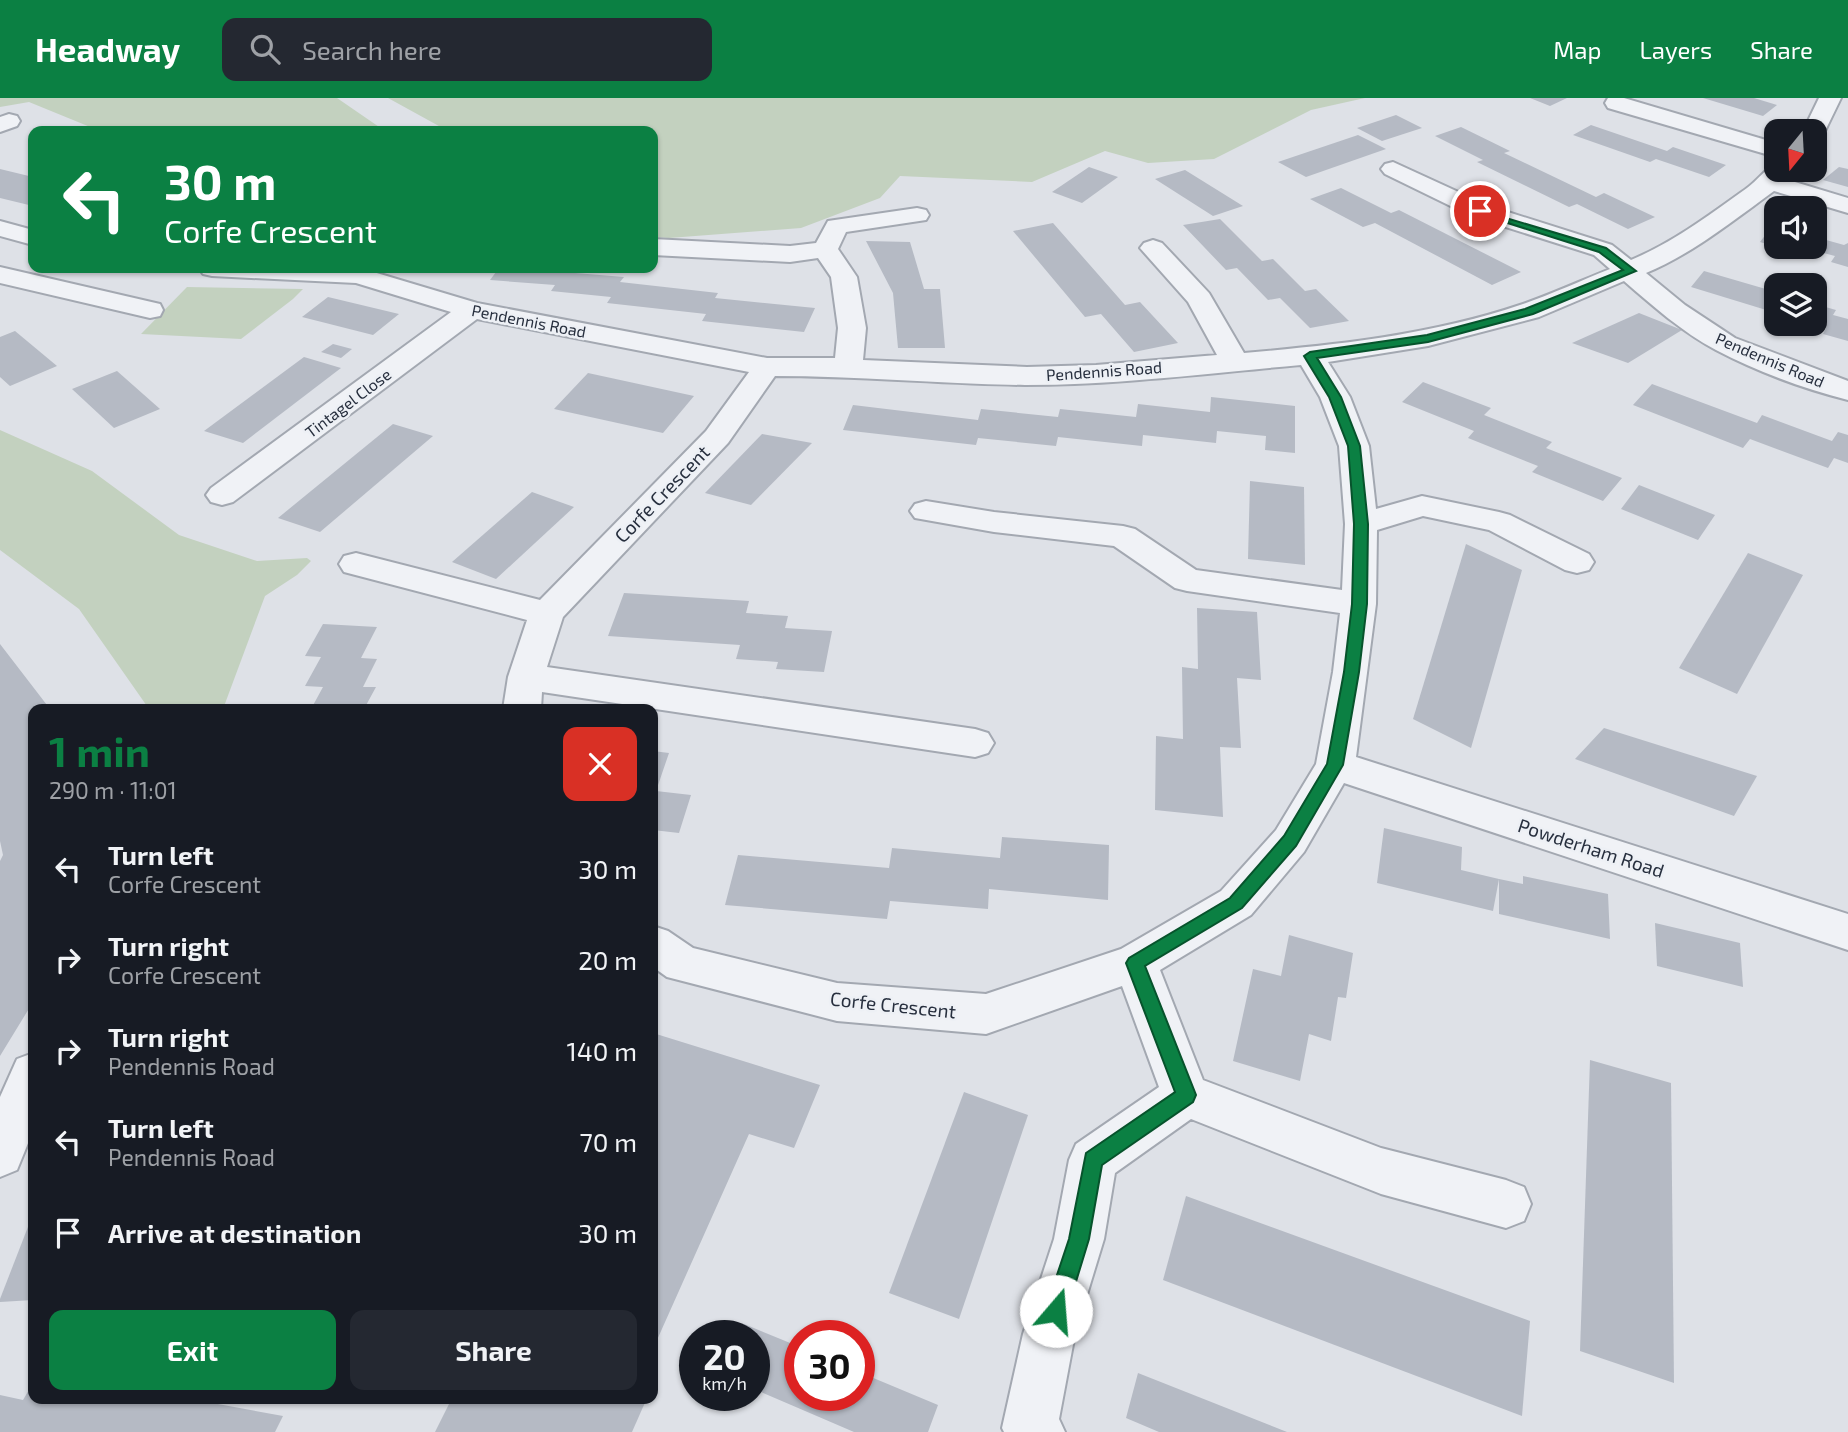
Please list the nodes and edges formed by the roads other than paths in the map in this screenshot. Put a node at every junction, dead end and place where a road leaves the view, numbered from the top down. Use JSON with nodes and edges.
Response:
{"nodes":[{"id":1,"x":1830,"y":98,"type":"edge"},
{"id":2,"x":1616,"y":103,"type":"dead end"},
{"id":3,"x":1820,"y":119,"type":"edge"},
{"id":4,"x":1764,"y":146,"type":"edge"},
{"id":5,"x":1393,"y":169,"type":"dead end"},
{"id":6,"x":1768,"y":182,"type":"edge"},
{"id":7,"x":1791,"y":182,"type":"edge"},
{"id":8,"x":1848,"y":205,"type":"edge"},
{"id":9,"x":917,"y":215,"type":"dead end"},
{"id":10,"x":658,"y":247,"type":"edge"},
{"id":11,"x":1153,"y":248,"type":"dead end"},
{"id":12,"x":825,"y":249,"type":"junction"},
{"id":13,"x":1630,"y":271,"type":"junction"},
{"id":14,"x":317,"y":273,"type":"edge"},
{"id":15,"x":0,"y":275,"type":"edge"},
{"id":16,"x":150,"y":310,"type":"dead end"},
{"id":17,"x":472,"y":310,"type":"junction"},
{"id":18,"x":1310,"y":356,"type":"junction"},
{"id":19,"x":1234,"y":361,"type":"junction"},
{"id":20,"x":767,"y":367,"type":"junction"},
{"id":21,"x":848,"y":367,"type":"junction"},
{"id":22,"x":1848,"y":391,"type":"edge"},
{"id":23,"x":222,"y":495,"type":"dead end"},
{"id":24,"x":926,"y":511,"type":"dead end"},
{"id":25,"x":1361,"y":524,"type":"junction"},
{"id":26,"x":1577,"y":562,"type":"dead end"},
{"id":27,"x":356,"y":564,"type":"dead end"},
{"id":28,"x":1359,"y":604,"type":"junction"},
{"id":29,"x":547,"y":613,"type":"junction"},
{"id":30,"x":524,"y":693,"type":"edge"},
{"id":31,"x":623,"y":704,"type":"edge"},
{"id":32,"x":658,"y":708,"type":"edge"},
{"id":33,"x":975,"y":743,"type":"dead end"},
{"id":34,"x":1335,"y":765,"type":"junction"},
{"id":35,"x":1848,"y":932,"type":"edge"},
{"id":36,"x":658,"y":947,"type":"edge"},
{"id":37,"x":1135,"y":963,"type":"junction"},
{"id":38,"x":28,"y":1086,"type":"edge"},
{"id":39,"x":1186,"y":1095,"type":"junction"},
{"id":40,"x":0,"y":1154,"type":"edge"},
{"id":41,"x":1506,"y":1205,"type":"dead end"},
{"id":42,"x":1037,"y":1432,"type":"edge"}],
"edges":[{"from":1,"to":3,"type":"street"},
{"from":2,"to":4,"type":"street"},
{"from":5,"to":13,"type":"street","name":"Pendennis Road"},
{"from":6,"to":13,"type":"street","name":"Pendennis Road"},
{"from":7,"to":8,"type":"street","name":"Pendennis Road"},
{"from":9,"to":12,"type":"street"},
{"from":10,"to":12,"type":"street"},
{"from":11,"to":19,"type":"street"},
{"from":12,"to":21,"type":"street"},
{"from":13,"to":18,"type":"street","name":"Pendennis Road"},
{"from":13,"to":22,"type":"street","name":"Pendennis Road"},
{"from":14,"to":17,"type":"street","name":"Pendennis Road"},
{"from":15,"to":16,"type":"street"},
{"from":17,"to":20,"type":"street","name":"Pendennis Road"},
{"from":17,"to":23,"type":"street","name":"Tintagel Close"},
{"from":18,"to":19,"type":"street","name":"Pendennis Road"},
{"from":18,"to":25,"type":"street","name":"Corfe Crescent"},
{"from":19,"to":21,"type":"street","name":"Pendennis Road"},
{"from":20,"to":21,"type":"street","name":"Pendennis Road"},
{"from":20,"to":29,"type":"street","name":"Corfe Crescent"},
{"from":24,"to":28,"type":"street"},
{"from":25,"to":26,"type":"street"},
{"from":25,"to":28,"type":"street","name":"Corfe Crescent"},
{"from":27,"to":29,"type":"street"},
{"from":28,"to":34,"type":"street","name":"Corfe Crescent"},
{"from":29,"to":30,"type":"street","name":"Corfe Crescent"},
{"from":30,"to":31,"type":"street","name":"Corfe Crescent"},
{"from":32,"to":33,"type":"street","name":"Corfe Crescent"},
{"from":34,"to":35,"type":"street","name":"Powderham Road"},
{"from":34,"to":37,"type":"street","name":"Corfe Crescent"},
{"from":36,"to":37,"type":"street","name":"Corfe Crescent"},
{"from":37,"to":39,"type":"street"},
{"from":38,"to":40,"type":"street"},
{"from":39,"to":41,"type":"street"},
{"from":39,"to":42,"type":"street"}]}
